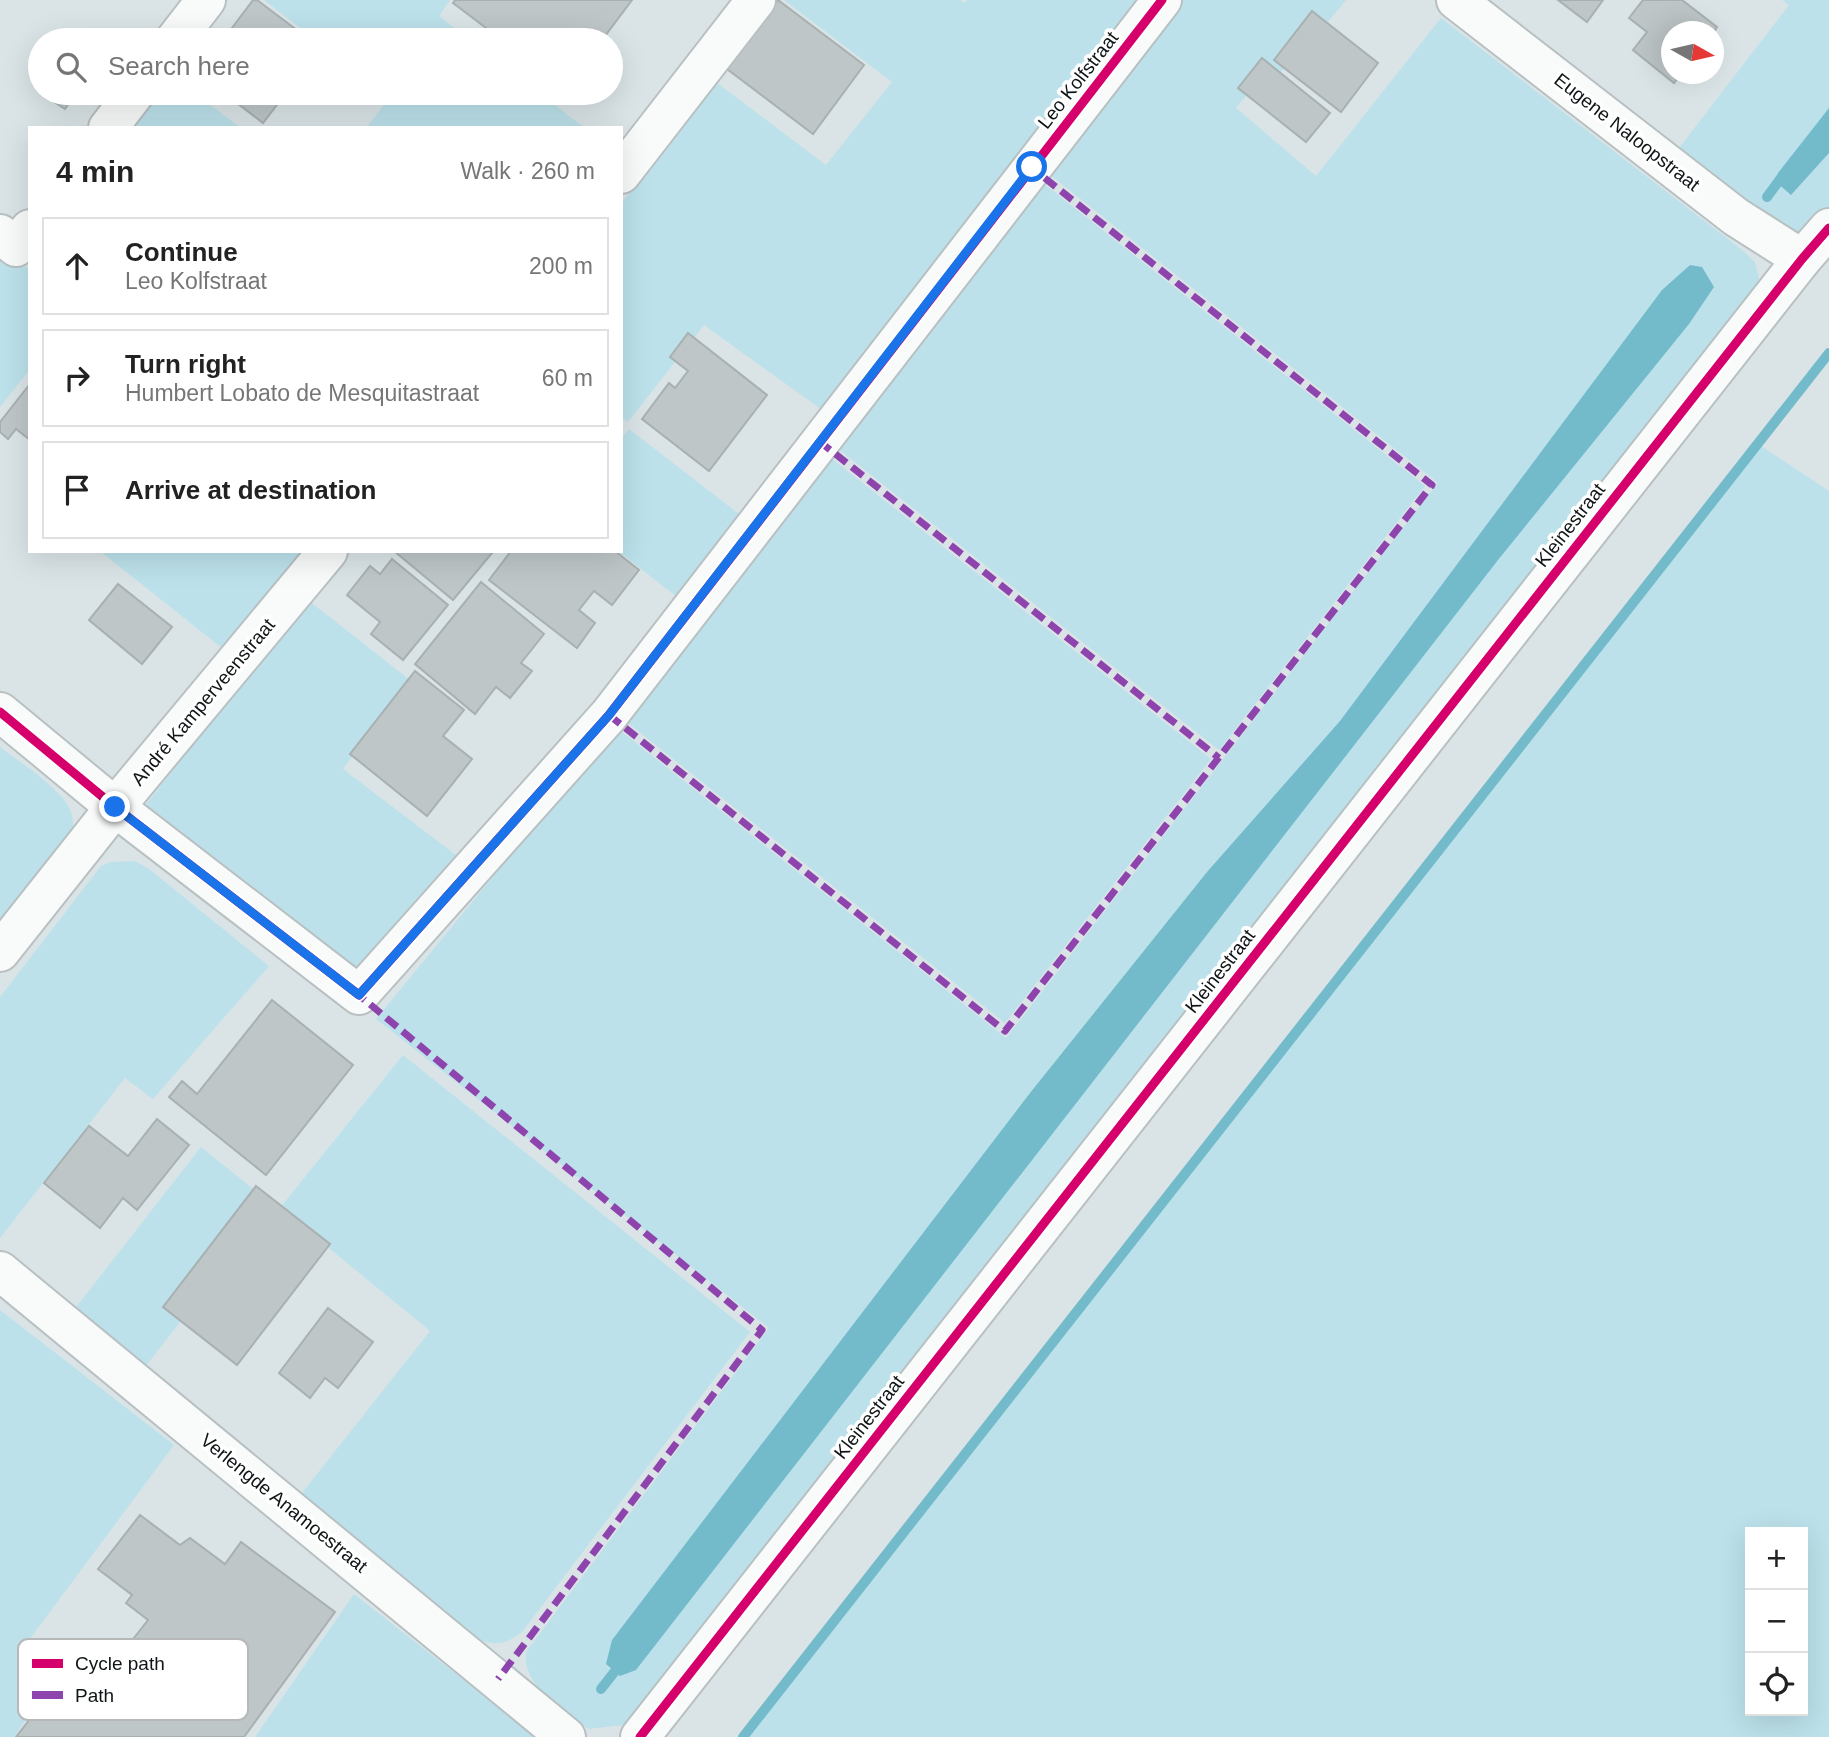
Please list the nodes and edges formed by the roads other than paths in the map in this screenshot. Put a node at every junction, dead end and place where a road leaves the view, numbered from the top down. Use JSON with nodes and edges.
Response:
{"nodes":[{"id":1,"x":206,"y":0,"type":"edge"},
{"id":2,"x":756,"y":0,"type":"edge"},
{"id":3,"x":1162,"y":0,"type":"edge"},
{"id":4,"x":1456,"y":0,"type":"edge"},
{"id":5,"x":184,"y":28,"type":"edge"},
{"id":6,"x":126,"y":105,"type":"edge"},
{"id":7,"x":110,"y":126,"type":"edge"},
{"id":8,"x":623,"y":171,"type":"edge"},
{"id":9,"x":1829,"y":228,"type":"edge"},
{"id":10,"x":1802,"y":259,"type":"junction"},
{"id":11,"x":326,"y":553,"type":"edge"},
{"id":12,"x":0,"y":712,"type":"edge"},
{"id":13,"x":115,"y":807,"type":"junction"},
{"id":14,"x":0,"y":952,"type":"edge"},
{"id":15,"x":0,"y":1271,"type":"edge"},
{"id":16,"x":566,"y":1737,"type":"edge"},
{"id":17,"x":640,"y":1737,"type":"edge"}],
"edges":[{"from":1,"to":5,"type":"street"},
{"from":2,"to":8,"type":"street"},
{"from":3,"to":13,"type":"street","name":"Leo Kolfstraat"},
{"from":4,"to":10,"type":"street","name":"Eugene Naloopstraat"},
{"from":6,"to":7,"type":"street"},
{"from":9,"to":10,"type":"street","name":"Kleinestraat"},
{"from":10,"to":17,"type":"street","name":"Kleinestraat"},
{"from":11,"to":13,"type":"street","name":"André Kamperveenstraat"},
{"from":12,"to":13,"type":"street"},
{"from":13,"to":14,"type":"street","name":"André Kamperveenstraat"},
{"from":15,"to":16,"type":"street","name":"Verlengde Anamoestraat"}]}
